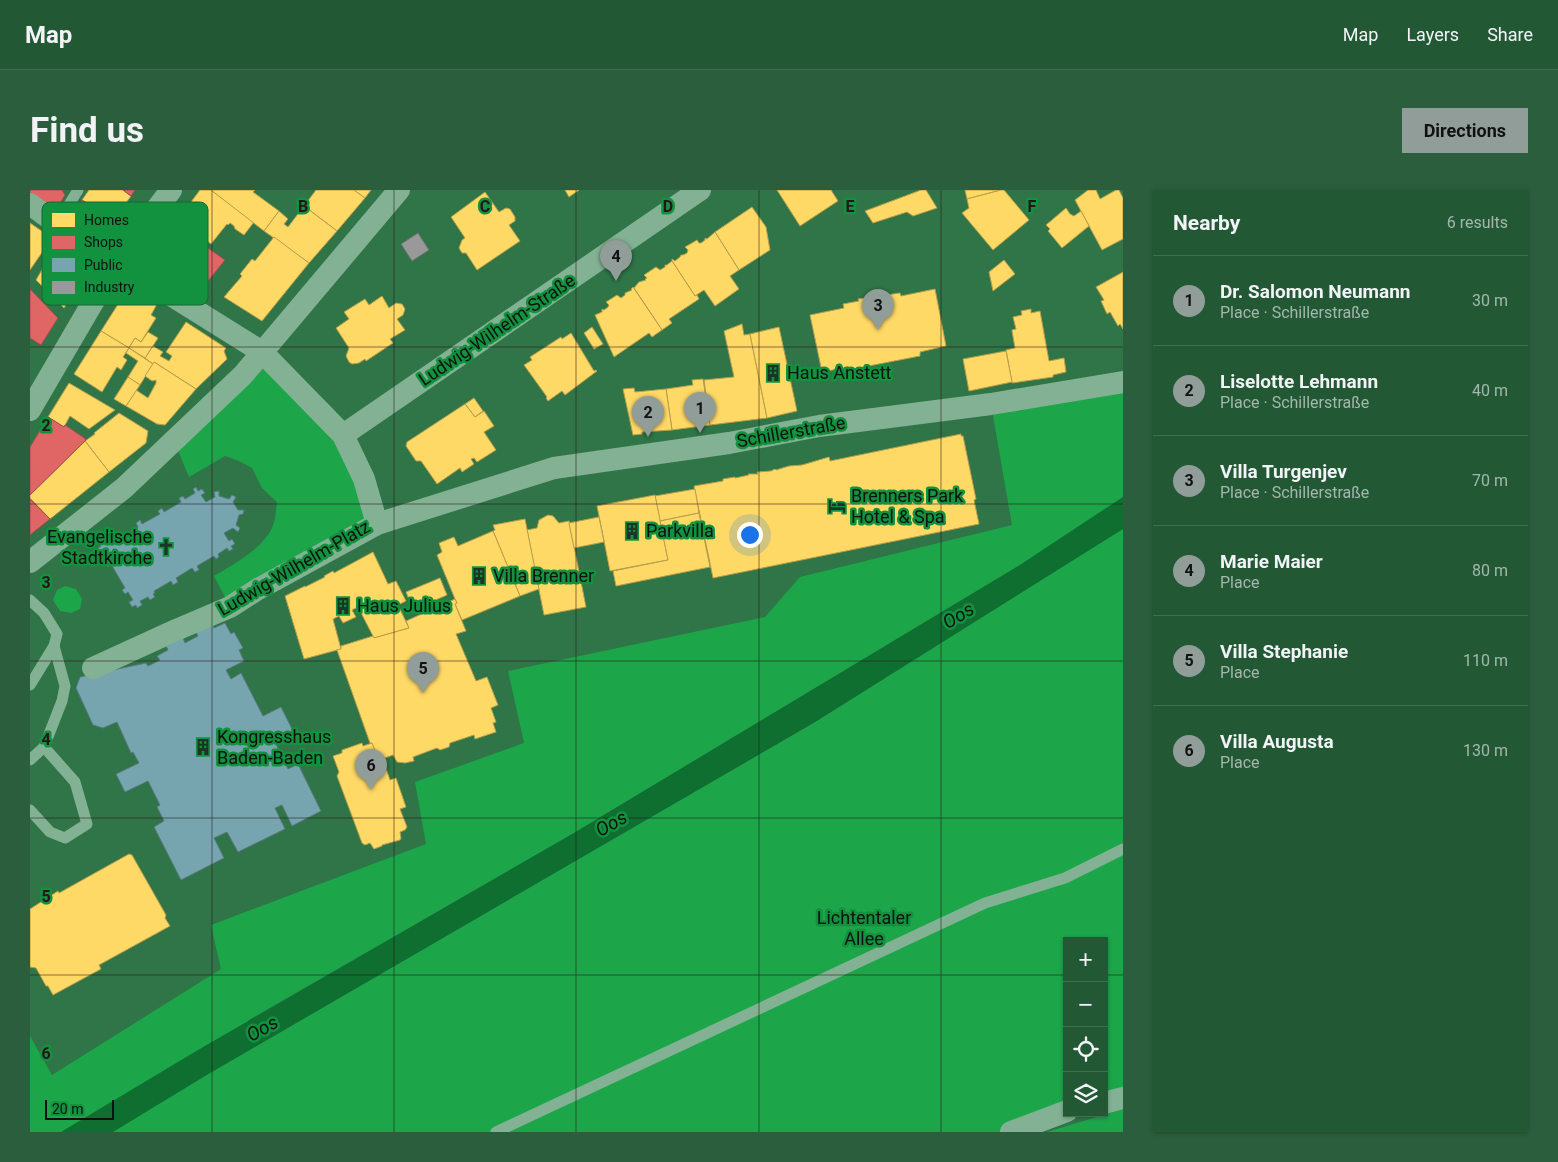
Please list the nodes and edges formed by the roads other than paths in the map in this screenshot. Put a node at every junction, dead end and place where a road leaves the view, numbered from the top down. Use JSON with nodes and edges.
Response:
{"nodes":[{"id":1,"x":78,"y":190,"type":"edge"},
{"id":2,"x":171,"y":190,"type":"edge"},
{"id":3,"x":399,"y":190,"type":"edge"},
{"id":4,"x":700,"y":190,"type":"edge"},
{"id":5,"x":71,"y":202,"type":"edge"},
{"id":6,"x":162,"y":202,"type":"edge"},
{"id":7,"x":30,"y":204,"type":"edge"},
{"id":8,"x":42,"y":213,"type":"edge"},
{"id":9,"x":91,"y":305,"type":"edge"},
{"id":10,"x":187,"y":305,"type":"edge"},
{"id":11,"x":262,"y":352,"type":"junction"},
{"id":12,"x":1123,"y":382,"type":"edge"},
{"id":13,"x":30,"y":410,"type":"edge"},
{"id":14,"x":343,"y":435,"type":"junction"},
{"id":15,"x":377,"y":524,"type":"junction"},
{"id":16,"x":30,"y":562,"type":"edge"},
{"id":17,"x":30,"y":600,"type":"edge"},
{"id":18,"x":54,"y":646,"type":"junction"},
{"id":19,"x":93,"y":668,"type":"dead end"},
{"id":20,"x":30,"y":685,"type":"edge"},
{"id":21,"x":44,"y":747,"type":"junction"},
{"id":22,"x":30,"y":760,"type":"edge"},
{"id":23,"x":30,"y":810,"type":"edge"},
{"id":24,"x":1123,"y":849,"type":"edge"},
{"id":25,"x":1063,"y":1112,"type":"edge"},
{"id":26,"x":496,"y":1132,"type":"edge"},
{"id":27,"x":1011,"y":1132,"type":"edge"}],
"edges":[{"from":1,"to":5,"type":"lane"},
{"from":2,"to":6,"type":"street"},
{"from":3,"to":11,"type":"street"},
{"from":4,"to":14,"type":"street","name":"Ludwig-Wilhelm-Straße"},
{"from":7,"to":8,"type":"street","name":"Ludwig-Wilhelm-Platz"},
{"from":9,"to":13,"type":"street"},
{"from":10,"to":11,"type":"street","name":"Ludwig-Wilhelm-Platz"},
{"from":11,"to":14,"type":"street","name":"Ludwig-Wilhelm-Platz"},
{"from":11,"to":16,"type":"street"},
{"from":12,"to":15,"type":"street","name":"Schillerstraße"},
{"from":14,"to":15,"type":"street","name":"Ludwig-Wilhelm-Platz"},
{"from":15,"to":19,"type":"street","name":"Ludwig-Wilhelm-Platz"},
{"from":17,"to":18,"type":"lane"},
{"from":18,"to":20,"type":"lane"},
{"from":18,"to":21,"type":"lane"},
{"from":21,"to":22,"type":"lane"},
{"from":21,"to":23,"type":"lane"},
{"from":24,"to":26,"type":"lane"},
{"from":25,"to":27,"type":"street"}]}
